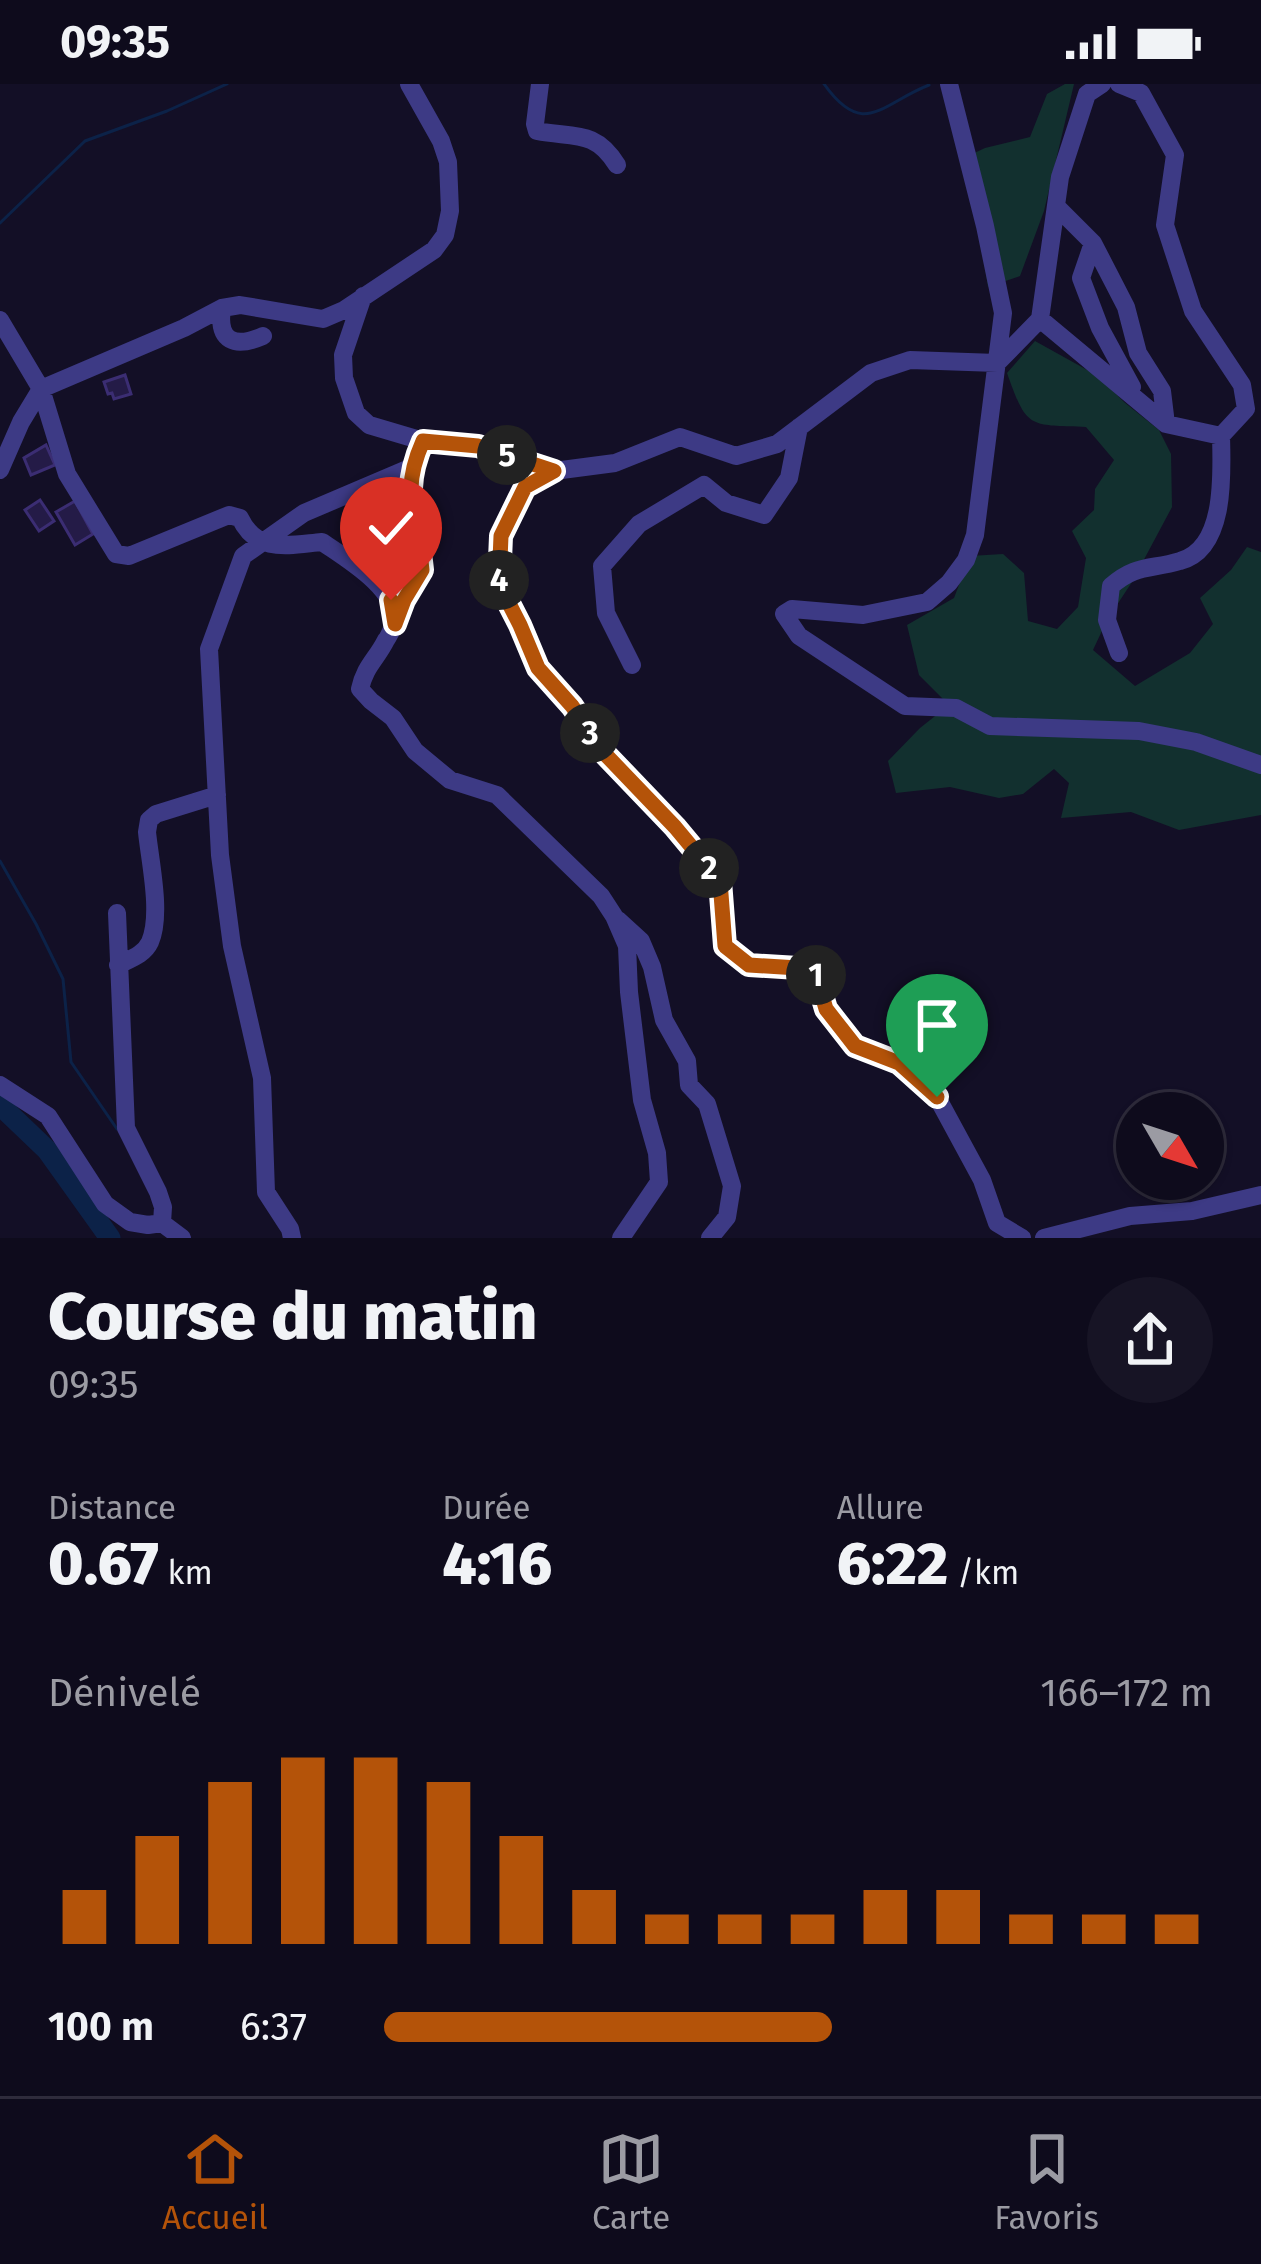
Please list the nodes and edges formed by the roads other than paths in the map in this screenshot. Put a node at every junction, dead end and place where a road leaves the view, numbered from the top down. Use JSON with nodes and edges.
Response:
{"nodes":[{"id":1,"x":409,"y":84,"type":"edge"},
{"id":2,"x":540,"y":84,"type":"edge"},
{"id":3,"x":949,"y":84,"type":"edge"},
{"id":4,"x":1102,"y":84,"type":"edge"},
{"id":5,"x":1119,"y":84,"type":"edge"},
{"id":6,"x":617,"y":164,"type":"dead end"},
{"id":7,"x":1056,"y":206,"type":"junction"},
{"id":8,"x":1093,"y":243,"type":"junction"},
{"id":9,"x":363,"y":296,"type":"junction"},
{"id":10,"x":223,"y":308,"type":"junction"},
{"id":11,"x":1040,"y":319,"type":"junction"},
{"id":12,"x":0,"y":320,"type":"edge"},
{"id":13,"x":263,"y":336,"type":"dead end"},
{"id":14,"x":997,"y":363,"type":"junction"},
{"id":15,"x":41,"y":389,"type":"junction"},
{"id":16,"x":1139,"y":400,"type":"junction"},
{"id":17,"x":1166,"y":424,"type":"junction"},
{"id":18,"x":799,"y":428,"type":"junction"},
{"id":19,"x":1221,"y":436,"type":"junction"},
{"id":20,"x":423,"y":441,"type":"junction"},
{"id":21,"x":412,"y":466,"type":"junction"},
{"id":22,"x":0,"y":470,"type":"edge"},
{"id":23,"x":554,"y":471,"type":"junction"},
{"id":24,"x":261,"y":543,"type":"junction"},
{"id":25,"x":395,"y":624,"type":"junction"},
{"id":26,"x":1119,"y":653,"type":"dead end"},
{"id":27,"x":632,"y":665,"type":"dead end"},
{"id":28,"x":1261,"y":764,"type":"edge"},
{"id":29,"x":217,"y":795,"type":"junction"},
{"id":30,"x":117,"y":913,"type":"dead end"},
{"id":31,"x":614,"y":916,"type":"junction"},
{"id":32,"x":118,"y":965,"type":"junction"},
{"id":33,"x":0,"y":1085,"type":"edge"},
{"id":34,"x":1261,"y":1195,"type":"edge"},
{"id":35,"x":162,"y":1223,"type":"junction"},
{"id":36,"x":182,"y":1238,"type":"edge"},
{"id":37,"x":292,"y":1238,"type":"edge"},
{"id":38,"x":620,"y":1238,"type":"edge"},
{"id":39,"x":710,"y":1238,"type":"edge"},
{"id":40,"x":1022,"y":1238,"type":"edge"},
{"id":41,"x":1044,"y":1238,"type":"edge"}],
"edges":[{"from":1,"to":9,"type":"street"},
{"from":2,"to":6,"type":"street"},
{"from":3,"to":14,"type":"street"},
{"from":4,"to":7,"type":"street"},
{"from":5,"to":19,"type":"street"},
{"from":7,"to":8,"type":"street"},
{"from":7,"to":11,"type":"street"},
{"from":8,"to":16,"type":"street"},
{"from":8,"to":17,"type":"street"},
{"from":9,"to":10,"type":"street"},
{"from":9,"to":20,"type":"street"},
{"from":10,"to":13,"type":"street"},
{"from":10,"to":15,"type":"street"},
{"from":11,"to":14,"type":"street"},
{"from":11,"to":16,"type":"street"},
{"from":12,"to":15,"type":"street"},
{"from":14,"to":18,"type":"street"},
{"from":14,"to":28,"type":"street"},
{"from":15,"to":22,"type":"street"},
{"from":15,"to":24,"type":"street"},
{"from":16,"to":17,"type":"street"},
{"from":17,"to":19,"type":"street"},
{"from":18,"to":23,"type":"street"},
{"from":18,"to":27,"type":"street"},
{"from":19,"to":26,"type":"street"},
{"from":20,"to":21,"type":"street"},
{"from":20,"to":23,"type":"street"},
{"from":21,"to":24,"type":"street"},
{"from":21,"to":25,"type":"street"},
{"from":23,"to":40,"type":"street"},
{"from":24,"to":25,"type":"street"},
{"from":24,"to":29,"type":"street"},
{"from":25,"to":31,"type":"street"},
{"from":29,"to":32,"type":"street"},
{"from":29,"to":37,"type":"street"},
{"from":30,"to":32,"type":"street"},
{"from":31,"to":38,"type":"street"},
{"from":31,"to":39,"type":"street"},
{"from":32,"to":35,"type":"street"},
{"from":33,"to":35,"type":"street"},
{"from":34,"to":41,"type":"street"},
{"from":35,"to":36,"type":"street"}]}
